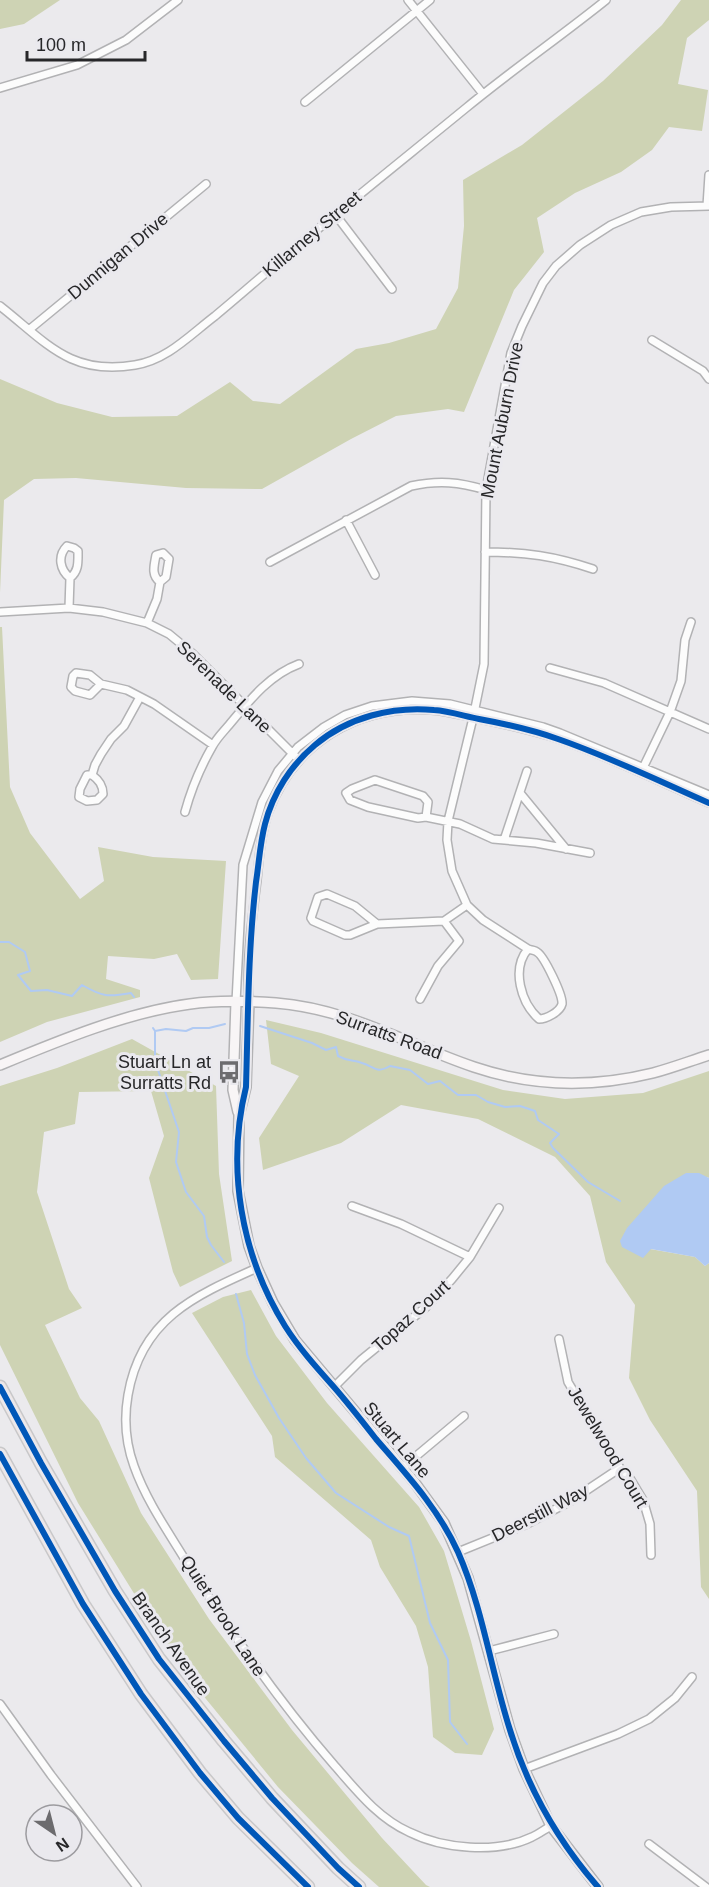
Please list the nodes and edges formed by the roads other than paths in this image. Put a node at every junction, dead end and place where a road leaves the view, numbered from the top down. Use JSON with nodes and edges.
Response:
{"nodes":[{"id":1,"x":178,"y":0,"type":"edge"},
{"id":2,"x":408,"y":0,"type":"edge"},
{"id":3,"x":430,"y":0,"type":"edge"},
{"id":4,"x":606,"y":0,"type":"edge"},
{"id":5,"x":417,"y":10,"type":"junction"},
{"id":6,"x":0,"y":88,"type":"edge"},
{"id":7,"x":483,"y":94,"type":"junction"},
{"id":8,"x":305,"y":102,"type":"dead end"},
{"id":9,"x":709,"y":175,"type":"edge"},
{"id":10,"x":206,"y":184,"type":"dead end"},
{"id":11,"x":708,"y":206,"type":"edge"},
{"id":12,"x":335,"y":214,"type":"junction"},
{"id":13,"x":392,"y":289,"type":"dead end"},
{"id":14,"x":0,"y":306,"type":"edge"},
{"id":15,"x":30,"y":329,"type":"junction"},
{"id":16,"x":652,"y":340,"type":"dead end"},
{"id":17,"x":706,"y":368,"type":"edge"},
{"id":18,"x":709,"y":379,"type":"edge"},
{"id":19,"x":486,"y":490,"type":"junction"},
{"id":20,"x":346,"y":520,"type":"junction"},
{"id":21,"x":485,"y":552,"type":"junction"},
{"id":22,"x":270,"y":562,"type":"dead end"},
{"id":23,"x":593,"y":569,"type":"dead end"},
{"id":24,"x":375,"y":575,"type":"dead end"},
{"id":25,"x":70,"y":578,"type":"dead end"},
{"id":26,"x":160,"y":582,"type":"dead end"},
{"id":27,"x":69,"y":608,"type":"junction"},
{"id":28,"x":0,"y":612,"type":"edge"},
{"id":29,"x":691,"y":622,"type":"dead end"},
{"id":30,"x":147,"y":623,"type":"junction"},
{"id":31,"x":299,"y":664,"type":"dead end"},
{"id":32,"x":550,"y":668,"type":"dead end"},
{"id":33,"x":102,"y":684,"type":"dead end"},
{"id":34,"x":140,"y":697,"type":"junction"},
{"id":35,"x":245,"y":706,"type":"junction"},
{"id":36,"x":670,"y":712,"type":"junction"},
{"id":37,"x":474,"y":714,"type":"junction"},
{"id":38,"x":709,"y":729,"type":"edge"},
{"id":39,"x":213,"y":744,"type":"junction"},
{"id":40,"x":292,"y":753,"type":"junction"},
{"id":41,"x":298,"y":760,"type":"junction"},
{"id":42,"x":642,"y":770,"type":"junction"},
{"id":43,"x":527,"y":771,"type":"dead end"},
{"id":44,"x":92,"y":775,"type":"dead end"},
{"id":45,"x":520,"y":793,"type":"junction"},
{"id":46,"x":709,"y":795,"type":"edge"},
{"id":47,"x":709,"y":803,"type":"edge"},
{"id":48,"x":185,"y":812,"type":"dead end"},
{"id":49,"x":426,"y":817,"type":"junction"},
{"id":50,"x":448,"y":821,"type":"junction"},
{"id":51,"x":504,"y":840,"type":"junction"},
{"id":52,"x":566,"y":849,"type":"junction"},
{"id":53,"x":591,"y":853,"type":"dead end"},
{"id":54,"x":467,"y":905,"type":"junction"},
{"id":55,"x":444,"y":921,"type":"junction"},
{"id":56,"x":376,"y":924,"type":"junction"},
{"id":57,"x":528,"y":949,"type":"junction"},
{"id":58,"x":420,"y":999,"type":"dead end"},
{"id":59,"x":236,"y":1002,"type":"junction"},
{"id":60,"x":249,"y":1002,"type":"junction"},
{"id":61,"x":709,"y":1055,"type":"edge"},
{"id":62,"x":0,"y":1065,"type":"edge"},
{"id":63,"x":239,"y":1115,"type":"junction"},
{"id":64,"x":352,"y":1206,"type":"dead end"},
{"id":65,"x":499,"y":1208,"type":"dead end"},
{"id":66,"x":470,"y":1257,"type":"junction"},
{"id":67,"x":257,"y":1268,"type":"junction"},
{"id":68,"x":559,"y":1339,"type":"dead end"},
{"id":69,"x":0,"y":1387,"type":"edge"},
{"id":70,"x":334,"y":1387,"type":"junction"},
{"id":71,"x":464,"y":1416,"type":"dead end"},
{"id":72,"x":0,"y":1454,"type":"edge"},
{"id":73,"x":402,"y":1468,"type":"junction"},
{"id":74,"x":620,"y":1468,"type":"junction"},
{"id":75,"x":458,"y":1552,"type":"junction"},
{"id":76,"x":651,"y":1555,"type":"dead end"},
{"id":77,"x":554,"y":1634,"type":"dead end"},
{"id":78,"x":489,"y":1651,"type":"junction"},
{"id":79,"x":692,"y":1677,"type":"dead end"},
{"id":80,"x":0,"y":1704,"type":"edge"},
{"id":81,"x":524,"y":1769,"type":"junction"},
{"id":82,"x":551,"y":1826,"type":"junction"},
{"id":83,"x":649,"y":1844,"type":"dead end"},
{"id":84,"x":137,"y":1887,"type":"edge"},
{"id":85,"x":309,"y":1887,"type":"edge"},
{"id":86,"x":359,"y":1887,"type":"edge"},
{"id":87,"x":598,"y":1887,"type":"edge"},
{"id":88,"x":706,"y":1887,"type":"edge"}],
"edges":[{"from":1,"to":6,"type":"street"},
{"from":2,"to":5,"type":"street"},
{"from":3,"to":5,"type":"street"},
{"from":4,"to":7,"type":"street","name":"Killarney Street"},
{"from":5,"to":7,"type":"street"},
{"from":5,"to":8,"type":"street"},
{"from":7,"to":12,"type":"street","name":"Killarney Street"},
{"from":9,"to":11,"type":"street"},
{"from":10,"to":15,"type":"street","name":"Dunnigan Drive"},
{"from":11,"to":19,"type":"street","name":"Mount Auburn Drive"},
{"from":12,"to":13,"type":"street"},
{"from":12,"to":15,"type":"street","name":"Killarney Street"},
{"from":14,"to":15,"type":"street","name":"Killarney Street"},
{"from":16,"to":17,"type":"street"},
{"from":17,"to":18,"type":"street"},
{"from":19,"to":20,"type":"street"},
{"from":19,"to":21,"type":"street","name":"Mount Auburn Drive"},
{"from":20,"to":22,"type":"street"},
{"from":20,"to":24,"type":"street"},
{"from":21,"to":23,"type":"street"},
{"from":21,"to":37,"type":"street","name":"Mount Auburn Drive"},
{"from":25,"to":27,"type":"street"},
{"from":26,"to":30,"type":"street"},
{"from":27,"to":28,"type":"street","name":"Serenade Lane"},
{"from":27,"to":30,"type":"street","name":"Serenade Lane"},
{"from":29,"to":36,"type":"street"},
{"from":30,"to":35,"type":"street","name":"Serenade Lane"},
{"from":31,"to":35,"type":"street"},
{"from":32,"to":36,"type":"street"},
{"from":33,"to":34,"type":"street"},
{"from":34,"to":39,"type":"street"},
{"from":34,"to":44,"type":"street"},
{"from":35,"to":39,"type":"street"},
{"from":35,"to":40,"type":"street","name":"Serenade Lane"},
{"from":36,"to":38,"type":"street"},
{"from":36,"to":42,"type":"street"},
{"from":37,"to":40,"type":"street"},
{"from":37,"to":41,"type":"street"},
{"from":37,"to":42,"type":"street"},
{"from":37,"to":50,"type":"street","name":"Mount Auburn Drive"},
{"from":39,"to":48,"type":"street"},
{"from":40,"to":41,"type":"street","name":"Serenade Lane"},
{"from":40,"to":59,"type":"street"},
{"from":41,"to":60,"type":"street"},
{"from":42,"to":46,"type":"street"},
{"from":42,"to":47,"type":"street"},
{"from":43,"to":45,"type":"street"},
{"from":45,"to":51,"type":"street"},
{"from":45,"to":52,"type":"street"},
{"from":49,"to":49,"type":"street"},
{"from":49,"to":50,"type":"street"},
{"from":50,"to":51,"type":"street"},
{"from":50,"to":54,"type":"street","name":"Mount Auburn Drive"},
{"from":51,"to":52,"type":"street"},
{"from":52,"to":53,"type":"street"},
{"from":54,"to":55,"type":"street"},
{"from":54,"to":57,"type":"street"},
{"from":55,"to":56,"type":"street"},
{"from":55,"to":58,"type":"street"},
{"from":56,"to":56,"type":"street"},
{"from":57,"to":57,"type":"street"},
{"from":59,"to":60,"type":"street","name":"Surratts Road"},
{"from":59,"to":62,"type":"street","name":"Surratts Road"},
{"from":59,"to":63,"type":"street","name":"Stuart Lane"},
{"from":60,"to":61,"type":"street","name":"Surratts Road"},
{"from":60,"to":63,"type":"street","name":"Stuart Lane"},
{"from":63,"to":67,"type":"street","name":"Stuart Lane"},
{"from":64,"to":66,"type":"street"},
{"from":65,"to":66,"type":"street","name":"Topaz Court"},
{"from":66,"to":70,"type":"street","name":"Topaz Court"},
{"from":67,"to":70,"type":"street","name":"Stuart Lane"},
{"from":67,"to":82,"type":"street","name":"Quiet Brook Lane"},
{"from":68,"to":74,"type":"street","name":"Jewelwood Court"},
{"from":69,"to":86,"type":"highway","name":"Branch Avenue"},
{"from":70,"to":73,"type":"street","name":"Stuart Lane"},
{"from":71,"to":73,"type":"street"},
{"from":72,"to":85,"type":"highway"},
{"from":73,"to":75,"type":"street","name":"Stuart Lane"},
{"from":74,"to":75,"type":"street","name":"Deerstill Way"},
{"from":74,"to":76,"type":"street","name":"Jewelwood Court"},
{"from":75,"to":78,"type":"street","name":"Stuart Lane"},
{"from":77,"to":78,"type":"street"},
{"from":78,"to":81,"type":"street","name":"Stuart Lane"},
{"from":79,"to":81,"type":"street"},
{"from":80,"to":84,"type":"street"},
{"from":81,"to":82,"type":"street","name":"Stuart Lane"},
{"from":82,"to":87,"type":"street","name":"Stuart Lane"},
{"from":83,"to":88,"type":"street"}]}
